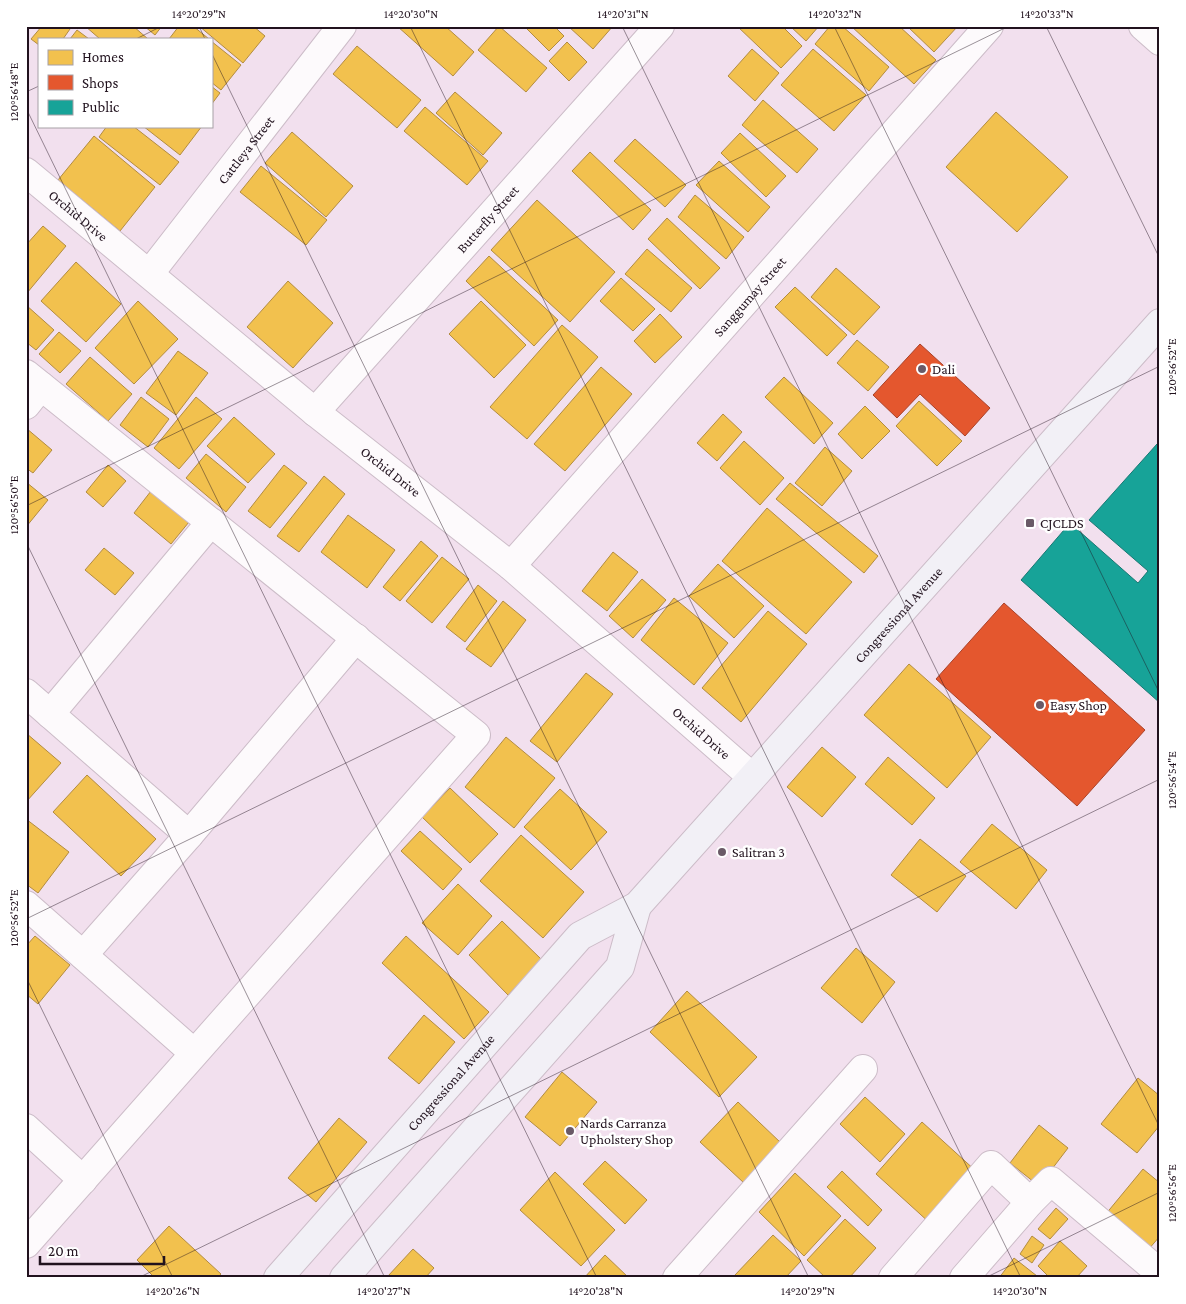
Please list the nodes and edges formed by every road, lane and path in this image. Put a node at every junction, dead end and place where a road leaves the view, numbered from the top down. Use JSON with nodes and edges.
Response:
{"nodes":[{"id":1,"x":342,"y":26,"type":"edge"},
{"id":2,"x":660,"y":26,"type":"edge"},
{"id":3,"x":989,"y":26,"type":"edge"},
{"id":4,"x":1143,"y":26,"type":"edge"},
{"id":5,"x":1160,"y":42,"type":"edge"},
{"id":6,"x":26,"y":172,"type":"edge"},
{"id":7,"x":150,"y":273,"type":"junction"},
{"id":8,"x":1160,"y":323,"type":"edge"},
{"id":9,"x":31,"y":388,"type":"edge"},
{"id":10,"x":315,"y":412,"type":"junction"},
{"id":11,"x":211,"y":522,"type":"junction"},
{"id":12,"x":511,"y":566,"type":"junction"},
{"id":13,"x":356,"y":638,"type":"junction"},
{"id":14,"x":26,"y":693,"type":"edge"},
{"id":15,"x":50,"y":714,"type":"junction"},
{"id":16,"x":752,"y":777,"type":"junction"},
{"id":17,"x":189,"y":835,"type":"junction"},
{"id":18,"x":26,"y":905,"type":"edge"},
{"id":19,"x":638,"y":906,"type":"junction"},
{"id":20,"x":83,"y":955,"type":"junction"},
{"id":21,"x":194,"y":1053,"type":"junction"},
{"id":22,"x":863,"y":1068,"type":"dead end"},
{"id":23,"x":26,"y":1128,"type":"edge"},
{"id":24,"x":83,"y":1180,"type":"junction"},
{"id":25,"x":1030,"y":1202,"type":"junction"},
{"id":26,"x":26,"y":1244,"type":"edge"},
{"id":27,"x":1160,"y":1273,"type":"edge"},
{"id":28,"x":278,"y":1278,"type":"edge"},
{"id":29,"x":344,"y":1278,"type":"edge"},
{"id":30,"x":677,"y":1278,"type":"edge"},
{"id":31,"x":893,"y":1278,"type":"edge"},
{"id":32,"x":964,"y":1278,"type":"edge"}],
"edges":[{"from":1,"to":7,"type":"street","name":"Cattleya Street"},
{"from":2,"to":10,"type":"street","name":"Butterfly Street"},
{"from":3,"to":12,"type":"street","name":"Sanggumay Street"},
{"from":4,"to":5,"type":"street"},
{"from":6,"to":7,"type":"street","name":"Orchid Drive"},
{"from":7,"to":10,"type":"street","name":"Orchid Drive"},
{"from":8,"to":16,"type":"main road","name":"Congressional Avenue"},
{"from":9,"to":11,"type":"street"},
{"from":10,"to":12,"type":"street","name":"Orchid Drive"},
{"from":11,"to":13,"type":"street"},
{"from":11,"to":15,"type":"street"},
{"from":12,"to":16,"type":"street","name":"Orchid Drive"},
{"from":13,"to":17,"type":"street"},
{"from":13,"to":21,"type":"street"},
{"from":14,"to":15,"type":"street"},
{"from":15,"to":17,"type":"street"},
{"from":16,"to":19,"type":"main road","name":"Congressional Avenue"},
{"from":17,"to":20,"type":"street"},
{"from":18,"to":20,"type":"street"},
{"from":19,"to":28,"type":"main road","name":"Congressional Avenue"},
{"from":19,"to":29,"type":"main road","name":"Congressional Avenue"},
{"from":20,"to":21,"type":"street"},
{"from":21,"to":24,"type":"street"},
{"from":22,"to":30,"type":"street"},
{"from":23,"to":24,"type":"street"},
{"from":24,"to":26,"type":"street"},
{"from":25,"to":27,"type":"street"},
{"from":25,"to":31,"type":"street"},
{"from":25,"to":32,"type":"street"}]}
